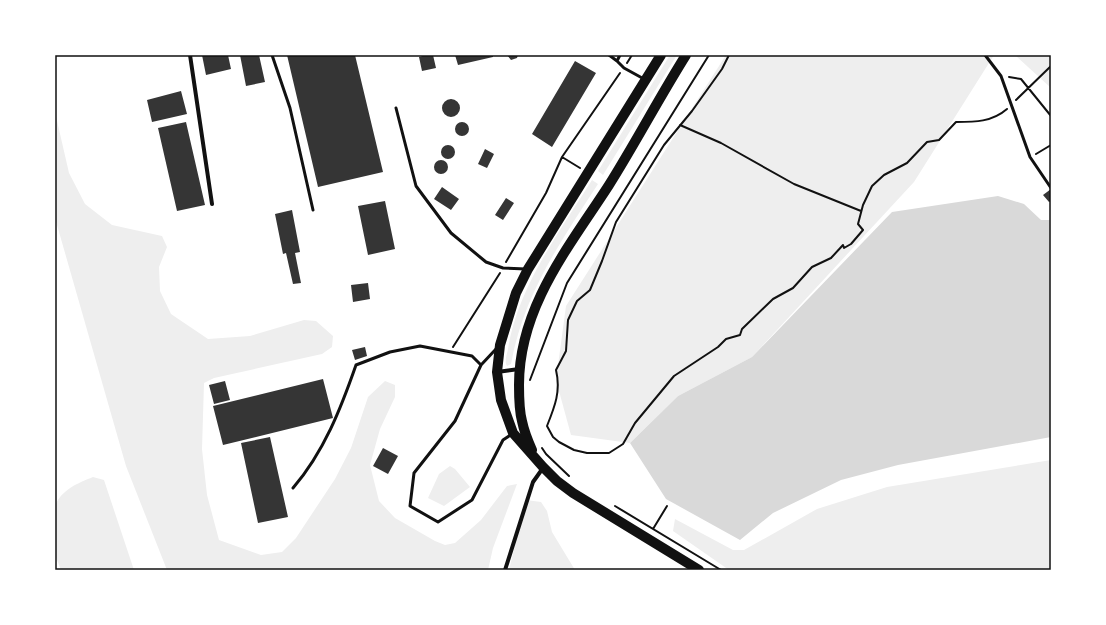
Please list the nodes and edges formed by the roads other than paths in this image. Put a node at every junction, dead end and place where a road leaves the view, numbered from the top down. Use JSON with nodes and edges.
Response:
{"nodes":[{"id":1,"x":190,"y":55,"type":"edge"},
{"id":2,"x":272,"y":55,"type":"edge"},
{"id":3,"x":609,"y":55,"type":"edge"},
{"id":4,"x":620,"y":55,"type":"edge"},
{"id":5,"x":661,"y":55,"type":"edge"},
{"id":6,"x":686,"y":55,"type":"edge"},
{"id":7,"x":985,"y":55,"type":"edge"},
{"id":8,"x":617,"y":61,"type":"junction"},
{"id":9,"x":645,"y":80,"type":"junction"},
{"id":10,"x":396,"y":108,"type":"dead end"},
{"id":11,"x":1051,"y":188,"type":"edge"},
{"id":12,"x":212,"y":204,"type":"dead end"},
{"id":13,"x":313,"y":210,"type":"dead end"},
{"id":14,"x":528,"y":269,"type":"junction"},
{"id":15,"x":500,"y":345,"type":"junction"},
{"id":16,"x":480,"y":365,"type":"junction"},
{"id":17,"x":519,"y":369,"type":"junction"},
{"id":18,"x":497,"y":372,"type":"junction"},
{"id":19,"x":524,"y":427,"type":"junction"},
{"id":20,"x":513,"y":434,"type":"junction"},
{"id":21,"x":533,"y":454,"type":"junction"},
{"id":22,"x":543,"y":467,"type":"junction"},
{"id":23,"x":293,"y":488,"type":"dead end"},
{"id":24,"x":506,"y":570,"type":"edge"},
{"id":25,"x":699,"y":570,"type":"edge"}],
"edges":[{"from":1,"to":12,"type":"street"},
{"from":2,"to":13,"type":"lane"},
{"from":3,"to":8,"type":"lane"},
{"from":4,"to":8,"type":"lane"},
{"from":5,"to":9,"type":"main road"},
{"from":6,"to":17,"type":"main road"},
{"from":7,"to":11,"type":"lane"},
{"from":8,"to":9,"type":"lane"},
{"from":9,"to":14,"type":"main road"},
{"from":10,"to":14,"type":"lane"},
{"from":14,"to":15,"type":"main road"},
{"from":15,"to":16,"type":"lane"},
{"from":15,"to":18,"type":"main road"},
{"from":16,"to":20,"type":"lane"},
{"from":16,"to":23,"type":"lane"},
{"from":17,"to":18,"type":"street"},
{"from":17,"to":19,"type":"main road"},
{"from":18,"to":20,"type":"main road"},
{"from":19,"to":20,"type":"lane"},
{"from":19,"to":21,"type":"main road"},
{"from":20,"to":21,"type":"main road"},
{"from":21,"to":22,"type":"main road"},
{"from":22,"to":24,"type":"street"},
{"from":22,"to":25,"type":"main road"}]}
